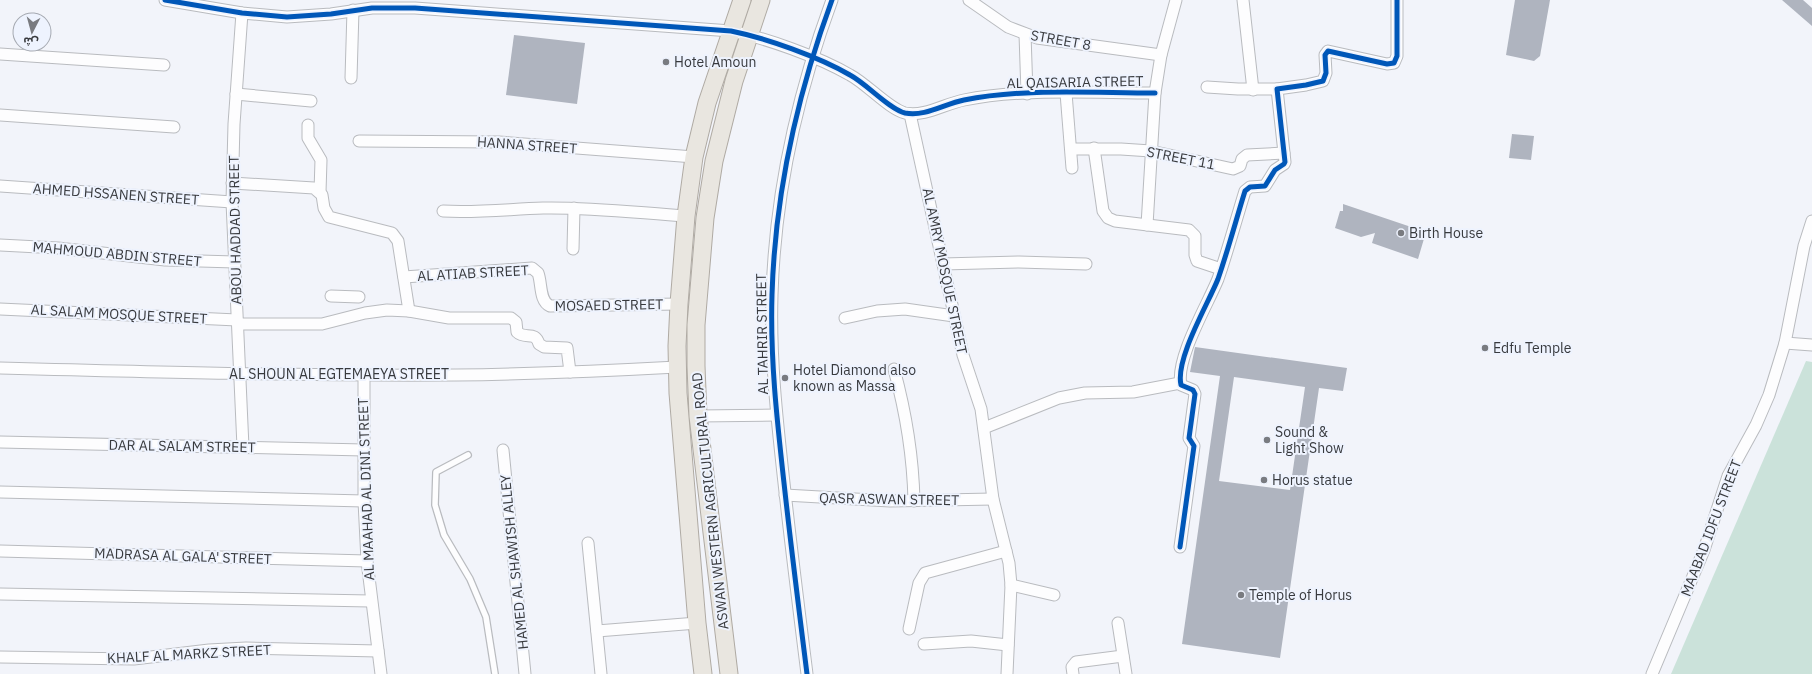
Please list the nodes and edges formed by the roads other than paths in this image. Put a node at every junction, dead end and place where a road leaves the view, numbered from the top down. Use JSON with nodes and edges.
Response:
{"nodes":[{"id":1,"x":165,"y":0,"type":"edge"},
{"id":2,"x":742,"y":0,"type":"edge"},
{"id":3,"x":761,"y":0,"type":"edge"},
{"id":4,"x":832,"y":0,"type":"edge"},
{"id":5,"x":969,"y":0,"type":"edge"},
{"id":6,"x":1176,"y":0,"type":"edge"},
{"id":7,"x":1243,"y":0,"type":"edge"},
{"id":8,"x":1397,"y":0,"type":"edge"},
{"id":9,"x":392,"y":4,"type":"edge"},
{"id":10,"x":353,"y":10,"type":"junction"},
{"id":11,"x":242,"y":13,"type":"junction"},
{"id":12,"x":731,"y":31,"type":"junction"},
{"id":13,"x":1025,"y":34,"type":"junction"},
{"id":14,"x":749,"y":35,"type":"junction"},
{"id":15,"x":0,"y":54,"type":"edge"},
{"id":16,"x":1162,"y":55,"type":"junction"},
{"id":17,"x":812,"y":57,"type":"junction"},
{"id":18,"x":164,"y":65,"type":"dead end"},
{"id":19,"x":351,"y":78,"type":"dead end"},
{"id":20,"x":1207,"y":87,"type":"dead end"},
{"id":21,"x":1277,"y":89,"type":"junction"},
{"id":22,"x":1253,"y":90,"type":"junction"},
{"id":23,"x":1066,"y":93,"type":"junction"},
{"id":24,"x":1155,"y":93,"type":"junction"},
{"id":25,"x":236,"y":94,"type":"junction"},
{"id":26,"x":1027,"y":94,"type":"junction"},
{"id":27,"x":311,"y":101,"type":"dead end"},
{"id":28,"x":910,"y":114,"type":"junction"},
{"id":29,"x":0,"y":115,"type":"edge"},
{"id":30,"x":308,"y":125,"type":"dead end"},
{"id":31,"x":174,"y":127,"type":"dead end"},
{"id":32,"x":359,"y":141,"type":"dead end"},
{"id":33,"x":1094,"y":148,"type":"junction"},
{"id":34,"x":1071,"y":149,"type":"junction"},
{"id":35,"x":1150,"y":151,"type":"junction"},
{"id":36,"x":1284,"y":153,"type":"junction"},
{"id":37,"x":694,"y":157,"type":"junction"},
{"id":38,"x":1072,"y":168,"type":"dead end"},
{"id":39,"x":232,"y":184,"type":"junction"},
{"id":40,"x":0,"y":186,"type":"edge"},
{"id":41,"x":689,"y":187,"type":"junction"},
{"id":42,"x":709,"y":189,"type":"junction"},
{"id":43,"x":320,"y":192,"type":"junction"},
{"id":44,"x":232,"y":202,"type":"junction"},
{"id":45,"x":574,"y":208,"type":"junction"},
{"id":46,"x":443,"y":211,"type":"dead end"},
{"id":47,"x":686,"y":216,"type":"junction"},
{"id":48,"x":1812,"y":221,"type":"edge"},
{"id":49,"x":1147,"y":225,"type":"junction"},
{"id":50,"x":0,"y":244,"type":"edge"},
{"id":51,"x":573,"y":249,"type":"dead end"},
{"id":52,"x":235,"y":262,"type":"junction"},
{"id":53,"x":943,"y":264,"type":"junction"},
{"id":54,"x":1086,"y":264,"type":"dead end"},
{"id":55,"x":1221,"y":269,"type":"junction"},
{"id":56,"x":404,"y":277,"type":"junction"},
{"id":57,"x":331,"y":296,"type":"dead end"},
{"id":58,"x":543,"y":299,"type":"joint"},
{"id":59,"x":679,"y":304,"type":"junction"},
{"id":60,"x":0,"y":309,"type":"edge"},
{"id":61,"x":409,"y":311,"type":"junction"},
{"id":62,"x":354,"y":315,"type":"junction"},
{"id":63,"x":954,"y":316,"type":"junction"},
{"id":64,"x":844,"y":318,"type":"dead end"},
{"id":65,"x":237,"y":322,"type":"junction"},
{"id":66,"x":1785,"y":343,"type":"junction"},
{"id":67,"x":1812,"y":345,"type":"edge"},
{"id":68,"x":677,"y":367,"type":"junction"},
{"id":69,"x":0,"y":368,"type":"edge"},
{"id":70,"x":894,"y":369,"type":"dead end"},
{"id":71,"x":570,"y":372,"type":"junction"},
{"id":72,"x":240,"y":374,"type":"junction"},
{"id":73,"x":364,"y":374,"type":"junction"},
{"id":74,"x":1180,"y":383,"type":"junction"},
{"id":75,"x":776,"y":415,"type":"junction"},
{"id":76,"x":698,"y":416,"type":"junction"},
{"id":77,"x":984,"y":428,"type":"junction"},
{"id":78,"x":0,"y":442,"type":"edge"},
{"id":79,"x":243,"y":447,"type":"junction"},
{"id":80,"x":364,"y":450,"type":"junction"},
{"id":81,"x":504,"y":450,"type":"dead end"},
{"id":82,"x":468,"y":455,"type":"dead end"},
{"id":83,"x":0,"y":492,"type":"edge"},
{"id":84,"x":785,"y":495,"type":"junction"},
{"id":85,"x":993,"y":500,"type":"junction"},
{"id":86,"x":364,"y":501,"type":"junction"},
{"id":87,"x":914,"y":501,"type":"junction"},
{"id":88,"x":588,"y":543,"type":"dead end"},
{"id":89,"x":1180,"y":547,"type":"dead end"},
{"id":90,"x":0,"y":551,"type":"edge"},
{"id":91,"x":1006,"y":551,"type":"junction"},
{"id":92,"x":366,"y":561,"type":"junction"},
{"id":93,"x":1011,"y":586,"type":"junction"},
{"id":94,"x":0,"y":594,"type":"edge"},
{"id":95,"x":1054,"y":595,"type":"dead end"},
{"id":96,"x":370,"y":601,"type":"junction"},
{"id":97,"x":697,"y":623,"type":"junction"},
{"id":98,"x":1118,"y":623,"type":"dead end"},
{"id":99,"x":909,"y":629,"type":"dead end"},
{"id":100,"x":597,"y":631,"type":"junction"},
{"id":101,"x":924,"y":644,"type":"dead end"},
{"id":102,"x":1008,"y":645,"type":"junction"},
{"id":103,"x":378,"y":651,"type":"junction"},
{"id":104,"x":1124,"y":656,"type":"junction"},
{"id":105,"x":0,"y":657,"type":"edge"},
{"id":106,"x":381,"y":674,"type":"edge"},
{"id":107,"x":495,"y":674,"type":"edge"},
{"id":108,"x":525,"y":674,"type":"edge"},
{"id":109,"x":602,"y":674,"type":"edge"},
{"id":110,"x":703,"y":674,"type":"edge"},
{"id":111,"x":729,"y":674,"type":"edge"},
{"id":112,"x":807,"y":674,"type":"edge"},
{"id":113,"x":1007,"y":674,"type":"edge"},
{"id":114,"x":1073,"y":674,"type":"edge"},
{"id":115,"x":1126,"y":674,"type":"edge"},
{"id":116,"x":1652,"y":674,"type":"edge"}],
"edges":[{"from":1,"to":11,"type":"street"},
{"from":2,"to":12,"type":"main road","name":"ASWAN WESTERN AGRICULTURAL ROAD"},
{"from":3,"to":14,"type":"main road","name":"ASWAN WESTERN AGRICULTURAL ROAD"},
{"from":4,"to":17,"type":"street","name":"AL TAHRIR STREET"},
{"from":5,"to":13,"type":"street","name":"STREET 8"},
{"from":6,"to":16,"type":"street"},
{"from":7,"to":22,"type":"street"},
{"from":8,"to":21,"type":"street"},
{"from":9,"to":10,"type":"street"},
{"from":9,"to":12,"type":"street"},
{"from":10,"to":11,"type":"street"},
{"from":10,"to":19,"type":"street"},
{"from":11,"to":25,"type":"street","name":"ABOU HADDAD STREET"},
{"from":12,"to":14,"type":"street"},
{"from":12,"to":37,"type":"main road","name":"ASWAN WESTERN AGRICULTURAL ROAD"},
{"from":13,"to":16,"type":"street","name":"STREET 8"},
{"from":13,"to":26,"type":"street"},
{"from":14,"to":17,"type":"street"},
{"from":14,"to":42,"type":"main road","name":"ASWAN WESTERN AGRICULTURAL ROAD"},
{"from":15,"to":18,"type":"street"},
{"from":16,"to":24,"type":"street"},
{"from":17,"to":28,"type":"street"},
{"from":17,"to":75,"type":"street","name":"AL TAHRIR STREET"},
{"from":20,"to":22,"type":"street"},
{"from":21,"to":22,"type":"street"},
{"from":21,"to":36,"type":"street"},
{"from":23,"to":24,"type":"street","name":"AL QAISARIA STREET"},
{"from":23,"to":26,"type":"street","name":"AL QAISARIA STREET"},
{"from":23,"to":34,"type":"street"},
{"from":24,"to":35,"type":"street"},
{"from":25,"to":27,"type":"street"},
{"from":25,"to":39,"type":"street","name":"ABOU HADDAD STREET"},
{"from":26,"to":28,"type":"street","name":"AL QAISARIA STREET"},
{"from":28,"to":53,"type":"street","name":"AL AMRY MOSQUE STREET"},
{"from":29,"to":31,"type":"street"},
{"from":30,"to":43,"type":"street"},
{"from":32,"to":37,"type":"street","name":"HANNA STREET"},
{"from":33,"to":34,"type":"street","name":"STREET 11"},
{"from":33,"to":35,"type":"street","name":"STREET 11"},
{"from":33,"to":49,"type":"street"},
{"from":34,"to":38,"type":"street"},
{"from":35,"to":36,"type":"street","name":"STREET 11"},
{"from":35,"to":49,"type":"street"},
{"from":36,"to":55,"type":"street"},
{"from":37,"to":41,"type":"main road","name":"ASWAN WESTERN AGRICULTURAL ROAD"},
{"from":39,"to":43,"type":"street"},
{"from":39,"to":44,"type":"street","name":"ABOU HADDAD STREET"},
{"from":40,"to":44,"type":"street","name":"AHMED HSSANEN STREET"},
{"from":41,"to":42,"type":"main road"},
{"from":41,"to":47,"type":"main road","name":"ASWAN WESTERN AGRICULTURAL ROAD"},
{"from":42,"to":76,"type":"main road","name":"ASWAN WESTERN AGRICULTURAL ROAD"},
{"from":43,"to":56,"type":"street"},
{"from":44,"to":52,"type":"street","name":"ABOU HADDAD STREET"},
{"from":45,"to":46,"type":"street"},
{"from":45,"to":47,"type":"street"},
{"from":45,"to":51,"type":"street"},
{"from":47,"to":59,"type":"main road","name":"ASWAN WESTERN AGRICULTURAL ROAD"},
{"from":48,"to":66,"type":"street","name":"MAABAD IDFU STREET"},
{"from":49,"to":55,"type":"street"},
{"from":50,"to":52,"type":"street","name":"MAHMOUD ABDIN STREET"},
{"from":52,"to":65,"type":"street","name":"ABOU HADDAD STREET"},
{"from":53,"to":54,"type":"street"},
{"from":53,"to":63,"type":"street","name":"AL AMRY MOSQUE STREET"},
{"from":55,"to":74,"type":"street"},
{"from":56,"to":58,"type":"street","name":"AL ATIAB STREET"},
{"from":56,"to":61,"type":"street"},
{"from":57,"to":62,"type":"street"},
{"from":58,"to":59,"type":"street","name":"MOSAED STREET"},
{"from":59,"to":68,"type":"main road","name":"ASWAN WESTERN AGRICULTURAL ROAD"},
{"from":60,"to":65,"type":"street","name":"AL SALAM MOSQUE STREET"},
{"from":61,"to":62,"type":"street","name":"AL SALAM MOSQUE STREET"},
{"from":61,"to":71,"type":"street","name":"AL SALAM MOSQUE STREET"},
{"from":62,"to":65,"type":"street","name":"AL SALAM MOSQUE STREET"},
{"from":63,"to":64,"type":"street"},
{"from":63,"to":77,"type":"street","name":"AL AMRY MOSQUE STREET"},
{"from":65,"to":72,"type":"street","name":"ABOU HADDAD STREET"},
{"from":66,"to":67,"type":"street"},
{"from":66,"to":116,"type":"street","name":"MAABAD IDFU STREET"},
{"from":68,"to":71,"type":"street","name":"AL SHOUN AL EGTEMAEYA STREET"},
{"from":68,"to":97,"type":"main road","name":"ASWAN WESTERN AGRICULTURAL ROAD"},
{"from":69,"to":72,"type":"street","name":"AL SHOUN AL EGTEMAEYA STREET"},
{"from":70,"to":87,"type":"street"},
{"from":71,"to":73,"type":"street","name":"AL SHOUN AL EGTEMAEYA STREET"},
{"from":72,"to":73,"type":"street","name":"AL SHOUN AL EGTEMAEYA STREET"},
{"from":72,"to":79,"type":"street","name":"ABOU HADDAD STREET"},
{"from":73,"to":80,"type":"street","name":"AL MAAHAD AL DINI STREET"},
{"from":74,"to":77,"type":"street"},
{"from":74,"to":89,"type":"street"},
{"from":75,"to":76,"type":"street"},
{"from":75,"to":84,"type":"street","name":"AL TAHRIR STREET"},
{"from":76,"to":111,"type":"main road","name":"ASWAN WESTERN AGRICULTURAL ROAD"},
{"from":77,"to":85,"type":"street","name":"AL AMRY MOSQUE STREET"},
{"from":78,"to":79,"type":"street","name":"DAR AL SALAM STREET"},
{"from":79,"to":80,"type":"street","name":"DAR AL SALAM STREET"},
{"from":80,"to":86,"type":"street","name":"AL MAAHAD AL DINI STREET"},
{"from":81,"to":108,"type":"street","name":"HAMED AL SHAWISH ALLEY"},
{"from":82,"to":107,"type":"lane"},
{"from":83,"to":86,"type":"street"},
{"from":84,"to":87,"type":"street","name":"QASR ASWAN STREET"},
{"from":84,"to":112,"type":"street","name":"AL TAHRIR STREET"},
{"from":85,"to":87,"type":"street","name":"QASR ASWAN STREET"},
{"from":85,"to":91,"type":"street","name":"AL AMRY MOSQUE STREET"},
{"from":86,"to":92,"type":"street","name":"AL MAAHAD AL DINI STREET"},
{"from":88,"to":100,"type":"street"},
{"from":90,"to":92,"type":"street","name":"MADRASA AL GALA' STREET"},
{"from":91,"to":93,"type":"street","name":"AL AMRY MOSQUE STREET"},
{"from":91,"to":99,"type":"street"},
{"from":92,"to":96,"type":"street","name":"AL MAAHAD AL DINI STREET"},
{"from":93,"to":95,"type":"street"},
{"from":93,"to":102,"type":"street","name":"AL AMRY MOSQUE STREET"},
{"from":94,"to":96,"type":"street"},
{"from":96,"to":103,"type":"street","name":"AL MAAHAD AL DINI STREET"},
{"from":97,"to":100,"type":"street"},
{"from":97,"to":110,"type":"main road","name":"ASWAN WESTERN AGRICULTURAL ROAD"},
{"from":98,"to":104,"type":"street"},
{"from":100,"to":109,"type":"street"},
{"from":101,"to":102,"type":"street"},
{"from":102,"to":113,"type":"street","name":"AL AMRY MOSQUE STREET"},
{"from":103,"to":105,"type":"street","name":"KHALF AL MARKZ STREET"},
{"from":103,"to":106,"type":"street","name":"AL MAAHAD AL DINI STREET"},
{"from":104,"to":114,"type":"street"},
{"from":104,"to":115,"type":"street"}]}
